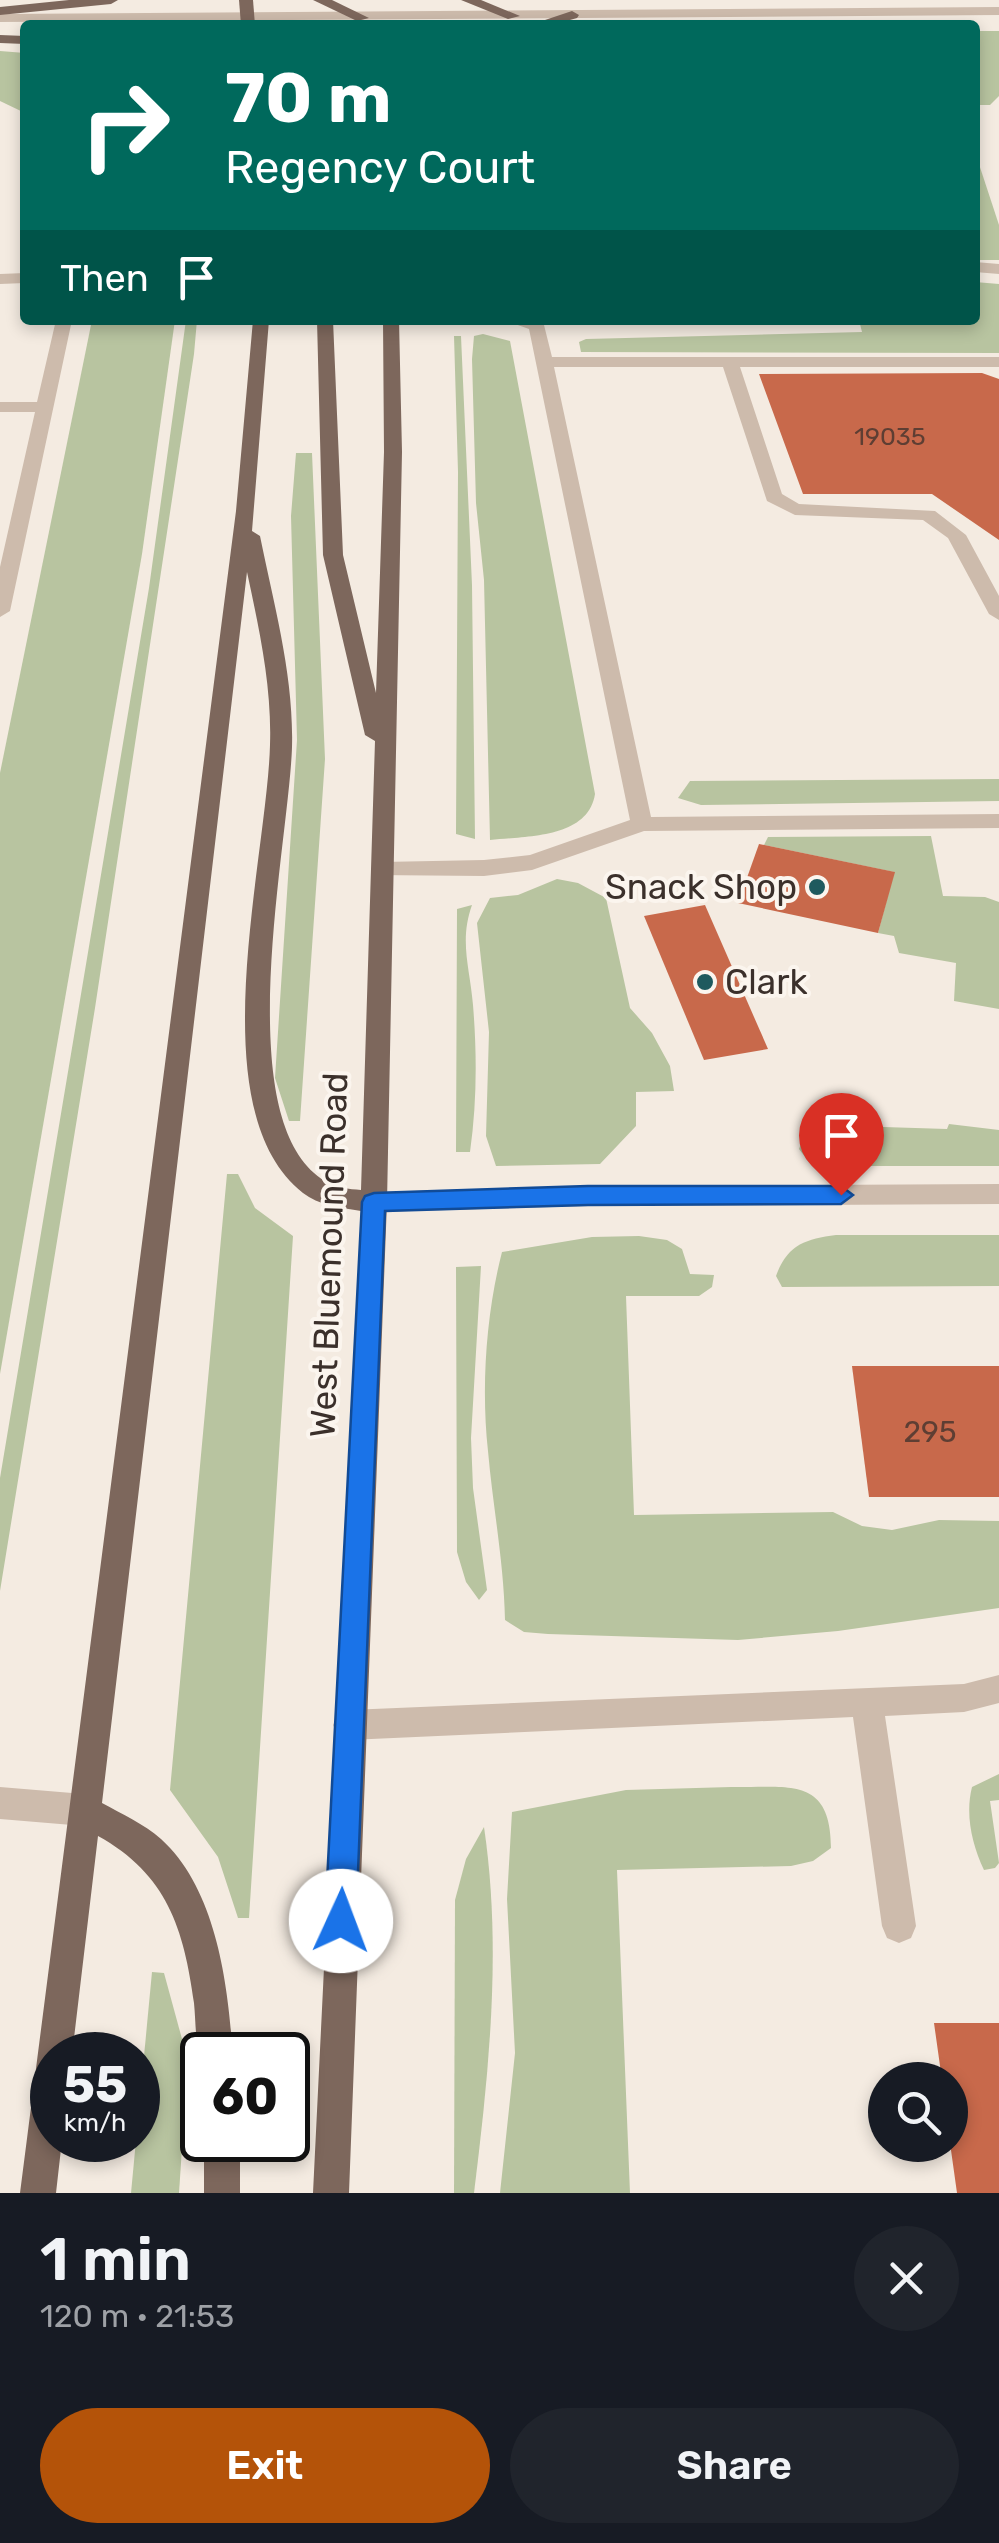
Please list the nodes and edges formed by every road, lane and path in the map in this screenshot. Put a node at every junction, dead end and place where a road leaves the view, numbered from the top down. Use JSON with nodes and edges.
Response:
{"nodes":[{"id":1,"x":111,"y":0,"type":"edge"},
{"id":2,"x":320,"y":0,"type":"edge"},
{"id":3,"x":468,"y":0,"type":"edge"},
{"id":4,"x":989,"y":7,"type":"edge"},
{"id":5,"x":920,"y":12,"type":"edge"},
{"id":6,"x":804,"y":13,"type":"junction"},
{"id":7,"x":0,"y":14,"type":"edge"},
{"id":8,"x":572,"y":15,"type":"junction"},
{"id":9,"x":513,"y":16,"type":"junction"},
{"id":10,"x":185,"y":20,"type":"edge"},
{"id":11,"x":360,"y":20,"type":"edge"},
{"id":12,"x":392,"y":20,"type":"edge"},
{"id":13,"x":554,"y":20,"type":"edge"},
{"id":14,"x":628,"y":20,"type":"edge"},
{"id":15,"x":816,"y":20,"type":"edge"},
{"id":16,"x":63,"y":325,"type":"edge"},
{"id":17,"x":261,"y":325,"type":"edge"},
{"id":18,"x":324,"y":325,"type":"edge"},
{"id":19,"x":391,"y":325,"type":"edge"},
{"id":20,"x":537,"y":325,"type":"edge"},
{"id":21,"x":544,"y":362,"type":"junction"},
{"id":22,"x":730,"y":362,"type":"junction"},
{"id":23,"x":999,"y":362,"type":"edge"},
{"id":24,"x":0,"y":406,"type":"edge"},
{"id":25,"x":46,"y":407,"type":"junction"},
{"id":26,"x":245,"y":512,"type":"junction"},
{"id":27,"x":0,"y":611,"type":"edge"},
{"id":28,"x":999,"y":614,"type":"edge"},
{"id":29,"x":385,"y":769,"type":"junction"},
{"id":30,"x":999,"y":822,"type":"edge"},
{"id":31,"x":642,"y":824,"type":"junction"},
{"id":32,"x":382,"y":870,"type":"junction"},
{"id":33,"x":999,"y":1194,"type":"edge"},
{"id":34,"x":374,"y":1202,"type":"junction"},
{"id":35,"x":999,"y":1690,"type":"edge"},
{"id":36,"x":867,"y":1702,"type":"junction"},
{"id":37,"x":349,"y":1725,"type":"junction"},
{"id":38,"x":0,"y":1802,"type":"edge"},
{"id":39,"x":84,"y":1810,"type":"junction"},
{"id":40,"x":899,"y":1926,"type":"dead end"},
{"id":41,"x":58,"y":2032,"type":"edge"},
{"id":42,"x":214,"y":2032,"type":"edge"},
{"id":43,"x":42,"y":2162,"type":"edge"},
{"id":44,"x":222,"y":2162,"type":"edge"},
{"id":45,"x":38,"y":2193,"type":"edge"},
{"id":46,"x":222,"y":2193,"type":"edge"},
{"id":47,"x":330,"y":2193,"type":"edge"}],
"edges":[{"from":1,"to":7,"type":"main road"},
{"from":2,"to":11,"type":"main road"},
{"from":3,"to":9,"type":"main road"},
{"from":4,"to":5,"type":"street"},
{"from":5,"to":6,"type":"street"},
{"from":6,"to":14,"type":"street"},
{"from":6,"to":15,"type":"street"},
{"from":7,"to":10,"type":"street"},
{"from":8,"to":9,"type":"street"},
{"from":8,"to":13,"type":"main road"},
{"from":8,"to":14,"type":"street"},
{"from":9,"to":12,"type":"street"},
{"from":16,"to":25,"type":"street"},
{"from":17,"to":26,"type":"main road"},
{"from":18,"to":29,"type":"main road"},
{"from":19,"to":29,"type":"main road","name":"West Bluemound Road"},
{"from":20,"to":21,"type":"street"},
{"from":21,"to":22,"type":"street"},
{"from":21,"to":31,"type":"street"},
{"from":22,"to":23,"type":"street"},
{"from":22,"to":28,"type":"street"},
{"from":24,"to":25,"type":"street"},
{"from":25,"to":27,"type":"street"},
{"from":26,"to":34,"type":"main road"},
{"from":26,"to":39,"type":"main road"},
{"from":29,"to":32,"type":"main road","name":"West Bluemound Road"},
{"from":30,"to":31,"type":"street"},
{"from":31,"to":32,"type":"street"},
{"from":32,"to":34,"type":"main road","name":"West Bluemound Road"},
{"from":33,"to":34,"type":"street"},
{"from":34,"to":37,"type":"main road","name":"West Bluemound Road"},
{"from":35,"to":36,"type":"street"},
{"from":36,"to":37,"type":"street"},
{"from":36,"to":40,"type":"street"},
{"from":37,"to":47,"type":"main road","name":"West Bluemound Road"},
{"from":38,"to":39,"type":"street"},
{"from":39,"to":41,"type":"main road"},
{"from":39,"to":42,"type":"main road"},
{"from":43,"to":45,"type":"main road"},
{"from":44,"to":46,"type":"main road"}]}
